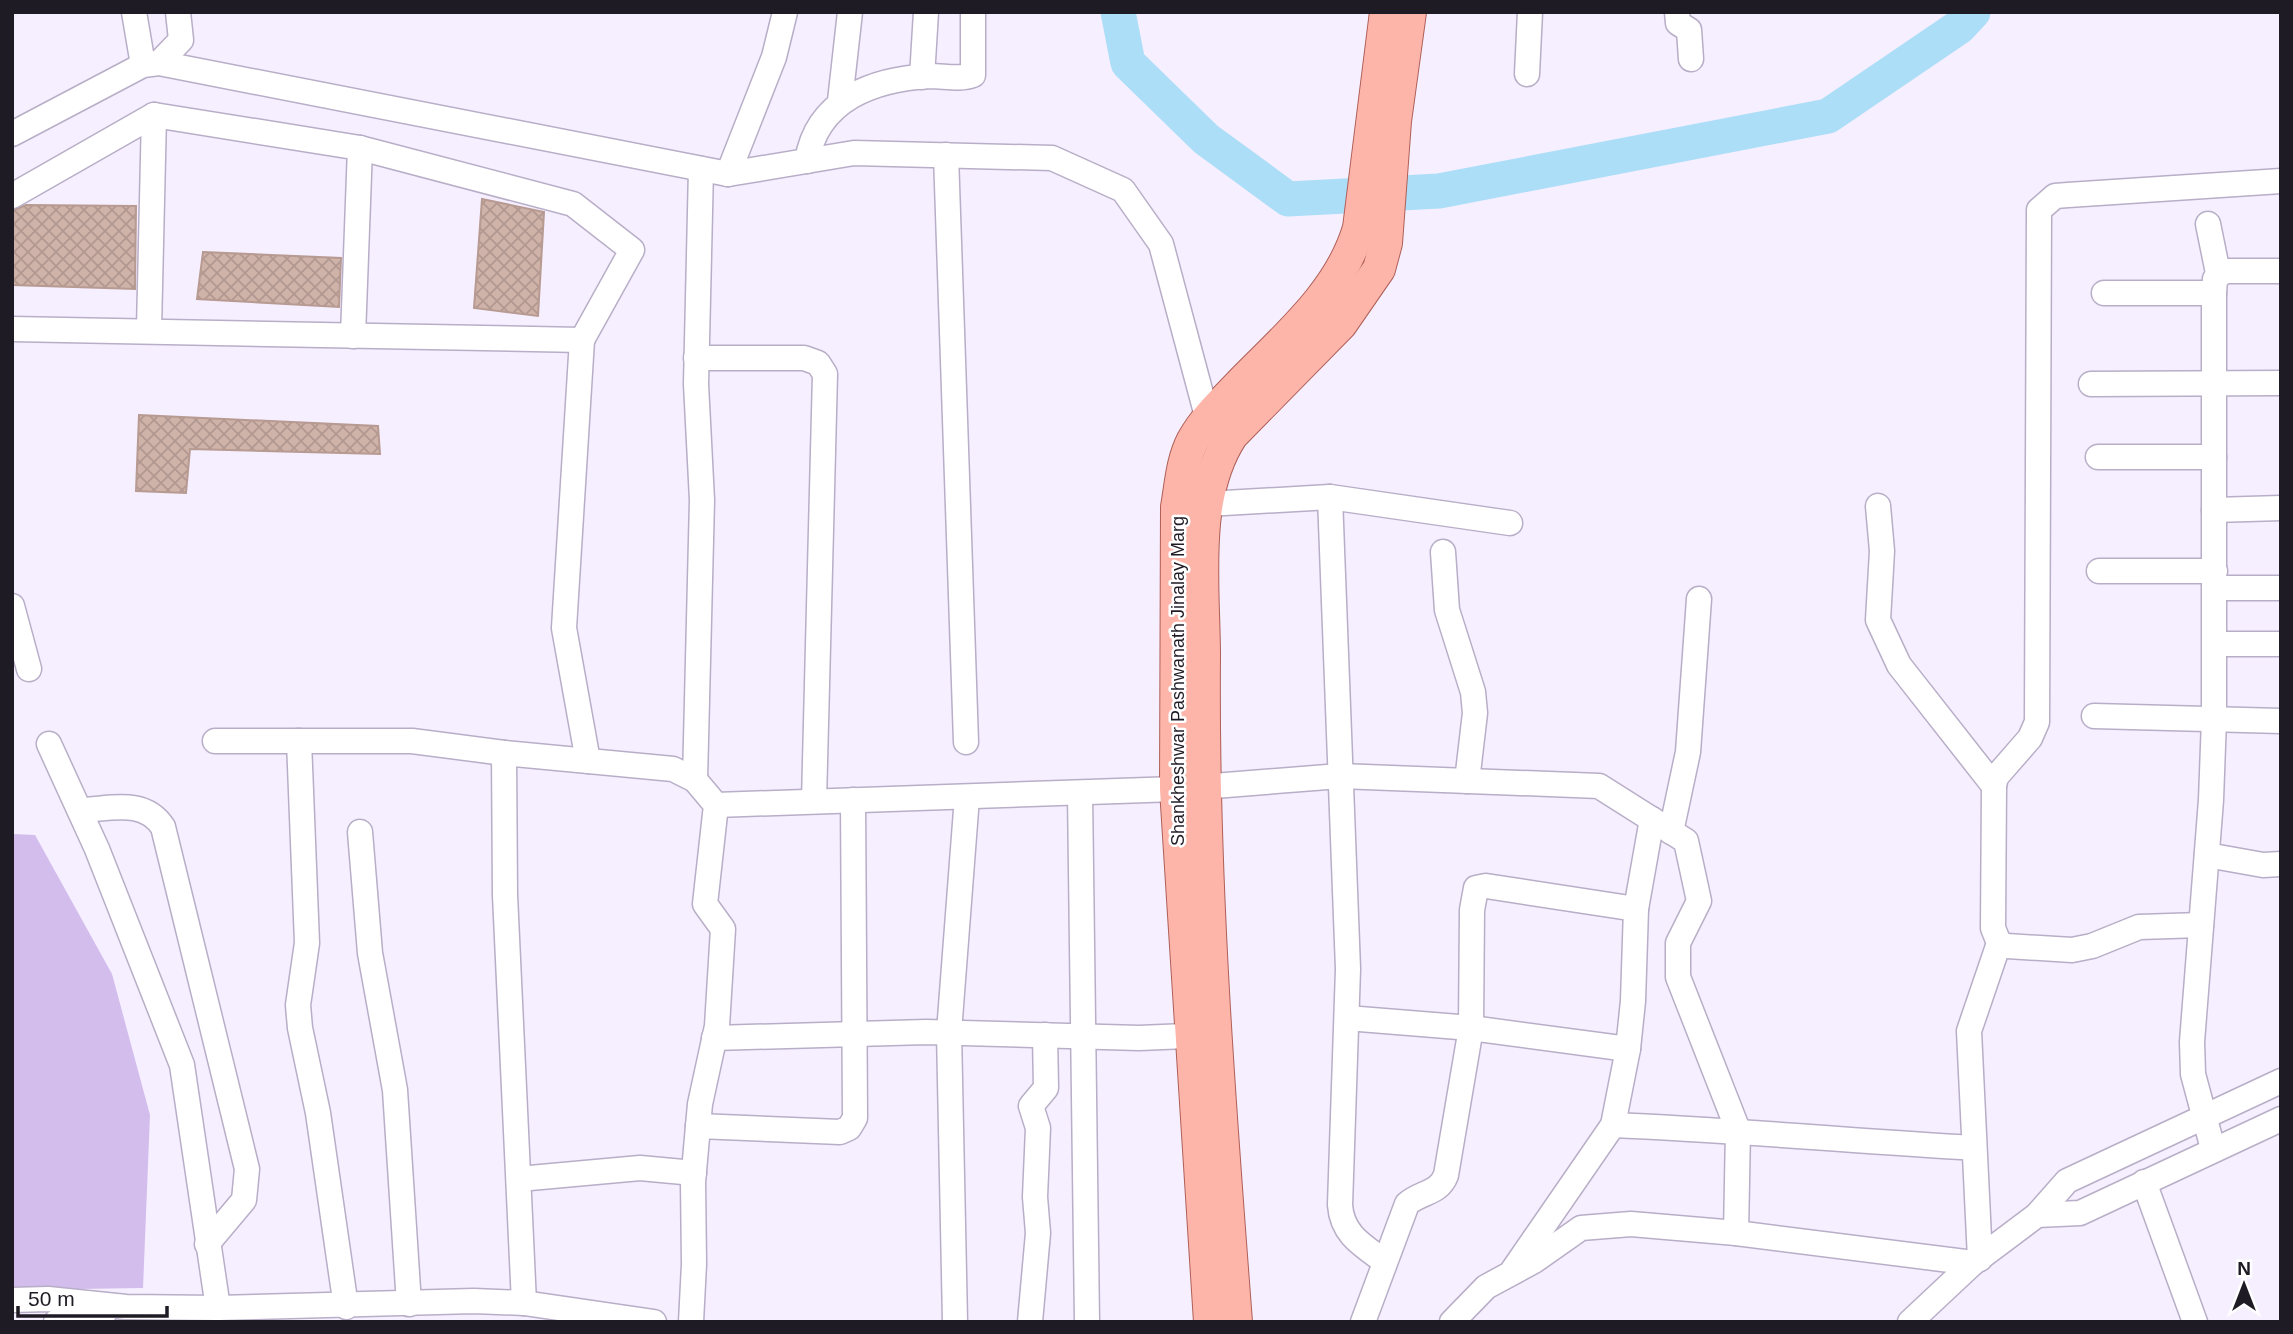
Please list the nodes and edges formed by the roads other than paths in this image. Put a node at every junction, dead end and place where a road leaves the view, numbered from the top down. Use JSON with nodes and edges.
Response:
{"nodes":[{"id":1,"x":134,"y":12,"type":"edge"},
{"id":2,"x":178,"y":12,"type":"edge"},
{"id":3,"x":785,"y":12,"type":"edge"},
{"id":4,"x":850,"y":12,"type":"edge"},
{"id":5,"x":926,"y":12,"type":"edge"},
{"id":6,"x":973,"y":12,"type":"edge"},
{"id":7,"x":1387,"y":12,"type":"edge"},
{"id":8,"x":1410,"y":12,"type":"edge"},
{"id":9,"x":1530,"y":12,"type":"edge"},
{"id":10,"x":1677,"y":12,"type":"edge"},
{"id":11,"x":1691,"y":59,"type":"dead end"},
{"id":12,"x":151,"y":64,"type":"junction"},
{"id":13,"x":1527,"y":74,"type":"dead end"},
{"id":14,"x":922,"y":77,"type":"junction"},
{"id":15,"x":841,"y":101,"type":"junction"},
{"id":16,"x":154,"y":115,"type":"junction"},
{"id":17,"x":1384,"y":120,"type":"junction"},
{"id":18,"x":12,"y":134,"type":"edge"},
{"id":19,"x":360,"y":148,"type":"junction"},
{"id":20,"x":946,"y":155,"type":"junction"},
{"id":21,"x":807,"y":161,"type":"junction"},
{"id":22,"x":701,"y":169,"type":"junction"},
{"id":23,"x":728,"y":174,"type":"junction"},
{"id":24,"x":2281,"y":181,"type":"edge"},
{"id":25,"x":12,"y":196,"type":"edge"},
{"id":26,"x":2208,"y":224,"type":"dead end"},
{"id":27,"x":2281,"y":271,"type":"edge"},
{"id":28,"x":2216,"y":283,"type":"junction"},
{"id":29,"x":2104,"y":293,"type":"dead end"},
{"id":30,"x":12,"y":329,"type":"edge"},
{"id":31,"x":149,"y":329,"type":"junction"},
{"id":32,"x":353,"y":336,"type":"junction"},
{"id":33,"x":582,"y":340,"type":"junction"},
{"id":34,"x":696,"y":358,"type":"junction"},
{"id":35,"x":2215,"y":383,"type":"junction"},
{"id":36,"x":2281,"y":383,"type":"edge"},
{"id":37,"x":2091,"y":384,"type":"dead end"},
{"id":38,"x":1207,"y":418,"type":"junction"},
{"id":39,"x":1218,"y":455,"type":"junction"},
{"id":40,"x":2098,"y":457,"type":"dead end"},
{"id":41,"x":2214,"y":457,"type":"junction"},
{"id":42,"x":1330,"y":497,"type":"junction"},
{"id":43,"x":1207,"y":504,"type":"junction"},
{"id":44,"x":1878,"y":506,"type":"dead end"},
{"id":45,"x":2281,"y":508,"type":"edge"},
{"id":46,"x":2214,"y":510,"type":"junction"},
{"id":47,"x":1510,"y":523,"type":"dead end"},
{"id":48,"x":1443,"y":552,"type":"dead end"},
{"id":49,"x":2099,"y":570,"type":"dead end"},
{"id":50,"x":2215,"y":579,"type":"junction"},
{"id":51,"x":2281,"y":588,"type":"edge"},
{"id":52,"x":1699,"y":599,"type":"dead end"},
{"id":53,"x":12,"y":606,"type":"edge"},
{"id":54,"x":2215,"y":644,"type":"junction"},
{"id":55,"x":2281,"y":644,"type":"edge"},
{"id":56,"x":30,"y":669,"type":"dead end"},
{"id":57,"x":2094,"y":716,"type":"dead end"},
{"id":58,"x":2214,"y":719,"type":"junction"},
{"id":59,"x":2281,"y":721,"type":"edge"},
{"id":60,"x":215,"y":741,"type":"dead end"},
{"id":61,"x":299,"y":741,"type":"junction"},
{"id":62,"x":966,"y":742,"type":"dead end"},
{"id":63,"x":49,"y":744,"type":"dead end"},
{"id":64,"x":505,"y":753,"type":"junction"},
{"id":65,"x":587,"y":761,"type":"junction"},
{"id":66,"x":1340,"y":776,"type":"junction"},
{"id":67,"x":695,"y":780,"type":"junction"},
{"id":68,"x":1467,"y":781,"type":"junction"},
{"id":69,"x":1994,"y":786,"type":"junction"},
{"id":70,"x":1189,"y":788,"type":"junction"},
{"id":71,"x":1080,"y":793,"type":"junction"},
{"id":72,"x":967,"y":797,"type":"junction"},
{"id":73,"x":853,"y":800,"type":"junction"},
{"id":74,"x":814,"y":801,"type":"junction"},
{"id":75,"x":716,"y":805,"type":"junction"},
{"id":76,"x":80,"y":810,"type":"junction"},
{"id":77,"x":1662,"y":825,"type":"junction"},
{"id":78,"x":360,"y":832,"type":"dead end"},
{"id":79,"x":2207,"y":855,"type":"junction"},
{"id":80,"x":2281,"y":864,"type":"edge"},
{"id":81,"x":1636,"y":909,"type":"junction"},
{"id":82,"x":2201,"y":925,"type":"junction"},
{"id":83,"x":1999,"y":943,"type":"junction"},
{"id":84,"x":1347,"y":1018,"type":"junction"},
{"id":85,"x":1471,"y":1028,"type":"junction"},
{"id":86,"x":950,"y":1032,"type":"junction"},
{"id":87,"x":854,"y":1034,"type":"junction"},
{"id":88,"x":1045,"y":1035,"type":"junction"},
{"id":89,"x":1202,"y":1035,"type":"junction"},
{"id":90,"x":1085,"y":1036,"type":"junction"},
{"id":91,"x":714,"y":1038,"type":"junction"},
{"id":92,"x":1629,"y":1049,"type":"junction"},
{"id":93,"x":2281,"y":1081,"type":"edge"},
{"id":94,"x":2202,"y":1118,"type":"junction"},
{"id":95,"x":2281,"y":1119,"type":"edge"},
{"id":96,"x":1613,"y":1125,"type":"junction"},
{"id":97,"x":698,"y":1126,"type":"junction"},
{"id":98,"x":1738,"y":1130,"type":"junction"},
{"id":99,"x":1974,"y":1148,"type":"junction"},
{"id":100,"x":2213,"y":1149,"type":"junction"},
{"id":101,"x":694,"y":1173,"type":"junction"},
{"id":102,"x":519,"y":1179,"type":"junction"},
{"id":103,"x":2144,"y":1182,"type":"junction"},
{"id":104,"x":2037,"y":1215,"type":"junction"},
{"id":105,"x":1736,"y":1233,"type":"junction"},
{"id":106,"x":207,"y":1244,"type":"junction"},
{"id":107,"x":1384,"y":1261,"type":"junction"},
{"id":108,"x":1976,"y":1261,"type":"junction"},
{"id":109,"x":1511,"y":1273,"type":"junction"},
{"id":110,"x":12,"y":1300,"type":"edge"},
{"id":111,"x":524,"y":1303,"type":"junction"},
{"id":112,"x":409,"y":1304,"type":"junction"},
{"id":113,"x":126,"y":1307,"type":"junction"},
{"id":114,"x":346,"y":1307,"type":"junction"},
{"id":115,"x":218,"y":1308,"type":"junction"},
{"id":116,"x":474,"y":1311,"type":"edge"},
{"id":117,"x":262,"y":1315,"type":"edge"},
{"id":118,"x":56,"y":1322,"type":"edge"},
{"id":119,"x":654,"y":1322,"type":"edge"},
{"id":120,"x":691,"y":1322,"type":"edge"},
{"id":121,"x":955,"y":1322,"type":"edge"},
{"id":122,"x":1030,"y":1322,"type":"edge"},
{"id":123,"x":1087,"y":1322,"type":"edge"},
{"id":124,"x":1210,"y":1322,"type":"edge"},
{"id":125,"x":1236,"y":1322,"type":"edge"},
{"id":126,"x":1363,"y":1322,"type":"edge"},
{"id":127,"x":1452,"y":1322,"type":"edge"},
{"id":128,"x":1910,"y":1322,"type":"edge"},
{"id":129,"x":2195,"y":1322,"type":"edge"}],
"edges":[{"from":1,"to":12,"type":"street"},
{"from":2,"to":12,"type":"street"},
{"from":3,"to":23,"type":"street"},
{"from":4,"to":15,"type":"street"},
{"from":5,"to":14,"type":"street"},
{"from":6,"to":14,"type":"street"},
{"from":7,"to":17,"type":"main road"},
{"from":8,"to":17,"type":"main road"},
{"from":9,"to":13,"type":"street"},
{"from":10,"to":11,"type":"street"},
{"from":12,"to":18,"type":"street"},
{"from":12,"to":22,"type":"street"},
{"from":14,"to":15,"type":"street"},
{"from":15,"to":21,"type":"street"},
{"from":16,"to":19,"type":"street"},
{"from":16,"to":25,"type":"street"},
{"from":16,"to":31,"type":"street"},
{"from":17,"to":38,"type":"main road","name":"Shankheshwar Pashwanath Jinalay Marg"},
{"from":17,"to":39,"type":"main road"},
{"from":19,"to":32,"type":"street"},
{"from":19,"to":33,"type":"street"},
{"from":20,"to":21,"type":"street"},
{"from":20,"to":38,"type":"street"},
{"from":20,"to":62,"type":"street"},
{"from":21,"to":23,"type":"street"},
{"from":22,"to":23,"type":"street"},
{"from":22,"to":34,"type":"street"},
{"from":24,"to":69,"type":"street"},
{"from":26,"to":28,"type":"street"},
{"from":27,"to":28,"type":"street"},
{"from":28,"to":29,"type":"street"},
{"from":28,"to":35,"type":"street"},
{"from":30,"to":31,"type":"street"},
{"from":31,"to":32,"type":"street"},
{"from":32,"to":33,"type":"street"},
{"from":33,"to":65,"type":"street"},
{"from":34,"to":67,"type":"street"},
{"from":34,"to":74,"type":"street"},
{"from":35,"to":36,"type":"street"},
{"from":35,"to":37,"type":"street"},
{"from":35,"to":41,"type":"street"},
{"from":38,"to":39,"type":"street"},
{"from":38,"to":70,"type":"main road","name":"Shankheshwar Pashwanath Jinalay Marg"},
{"from":39,"to":43,"type":"main road"},
{"from":40,"to":41,"type":"street"},
{"from":41,"to":46,"type":"street"},
{"from":42,"to":43,"type":"street"},
{"from":42,"to":47,"type":"street"},
{"from":42,"to":66,"type":"street"},
{"from":43,"to":70,"type":"main road"},
{"from":44,"to":69,"type":"street"},
{"from":45,"to":46,"type":"street"},
{"from":46,"to":50,"type":"street"},
{"from":48,"to":68,"type":"street"},
{"from":49,"to":50,"type":"street"},
{"from":50,"to":51,"type":"street"},
{"from":50,"to":54,"type":"street"},
{"from":52,"to":77,"type":"street"},
{"from":53,"to":56,"type":"street"},
{"from":54,"to":55,"type":"street"},
{"from":54,"to":58,"type":"street"},
{"from":57,"to":58,"type":"street"},
{"from":58,"to":59,"type":"street"},
{"from":58,"to":79,"type":"street"},
{"from":60,"to":61,"type":"street"},
{"from":61,"to":64,"type":"street"},
{"from":61,"to":114,"type":"street"},
{"from":63,"to":76,"type":"street"},
{"from":64,"to":65,"type":"street"},
{"from":64,"to":102,"type":"street"},
{"from":65,"to":67,"type":"street"},
{"from":66,"to":68,"type":"street"},
{"from":66,"to":70,"type":"street"},
{"from":66,"to":84,"type":"street"},
{"from":67,"to":75,"type":"street"},
{"from":68,"to":77,"type":"street"},
{"from":69,"to":83,"type":"street"},
{"from":70,"to":71,"type":"street"},
{"from":70,"to":89,"type":"main road"},
{"from":71,"to":72,"type":"street"},
{"from":71,"to":90,"type":"street"},
{"from":72,"to":73,"type":"street"},
{"from":72,"to":86,"type":"street"},
{"from":73,"to":74,"type":"street"},
{"from":73,"to":87,"type":"street"},
{"from":74,"to":75,"type":"street"},
{"from":75,"to":91,"type":"street"},
{"from":76,"to":106,"type":"street"},
{"from":76,"to":106,"type":"street"},
{"from":77,"to":81,"type":"street"},
{"from":77,"to":98,"type":"street"},
{"from":78,"to":112,"type":"street"},
{"from":79,"to":80,"type":"street"},
{"from":79,"to":82,"type":"street"},
{"from":81,"to":85,"type":"street"},
{"from":81,"to":92,"type":"street"},
{"from":82,"to":83,"type":"street"},
{"from":82,"to":94,"type":"street"},
{"from":83,"to":99,"type":"street"},
{"from":84,"to":85,"type":"street"},
{"from":84,"to":107,"type":"street"},
{"from":85,"to":92,"type":"street"},
{"from":85,"to":107,"type":"street"},
{"from":86,"to":87,"type":"street"},
{"from":86,"to":88,"type":"street"},
{"from":86,"to":121,"type":"street"},
{"from":87,"to":91,"type":"street"},
{"from":87,"to":97,"type":"street"},
{"from":88,"to":90,"type":"street"},
{"from":88,"to":122,"type":"street"},
{"from":89,"to":90,"type":"street"},
{"from":89,"to":124,"type":"main road"},
{"from":89,"to":125,"type":"main road"},
{"from":90,"to":123,"type":"street"},
{"from":91,"to":97,"type":"street"},
{"from":92,"to":96,"type":"street"},
{"from":93,"to":94,"type":"street"},
{"from":94,"to":100,"type":"street"},
{"from":94,"to":104,"type":"street"},
{"from":95,"to":100,"type":"street"},
{"from":96,"to":98,"type":"street"},
{"from":96,"to":109,"type":"street"},
{"from":97,"to":101,"type":"street"},
{"from":98,"to":99,"type":"street"},
{"from":98,"to":105,"type":"street"},
{"from":99,"to":108,"type":"street"},
{"from":100,"to":103,"type":"street"},
{"from":101,"to":102,"type":"street"},
{"from":101,"to":120,"type":"street"},
{"from":102,"to":111,"type":"street"},
{"from":103,"to":104,"type":"street"},
{"from":103,"to":129,"type":"street"},
{"from":104,"to":108,"type":"street"},
{"from":105,"to":108,"type":"street"},
{"from":105,"to":109,"type":"street"},
{"from":106,"to":115,"type":"street"},
{"from":107,"to":126,"type":"street"},
{"from":108,"to":128,"type":"street"},
{"from":109,"to":127,"type":"street"},
{"from":110,"to":113,"type":"street"},
{"from":111,"to":116,"type":"street"},
{"from":111,"to":119,"type":"street"},
{"from":112,"to":114,"type":"street"},
{"from":112,"to":116,"type":"street"},
{"from":113,"to":115,"type":"street"},
{"from":113,"to":118,"type":"street"},
{"from":114,"to":117,"type":"street"},
{"from":115,"to":117,"type":"street"}]}
